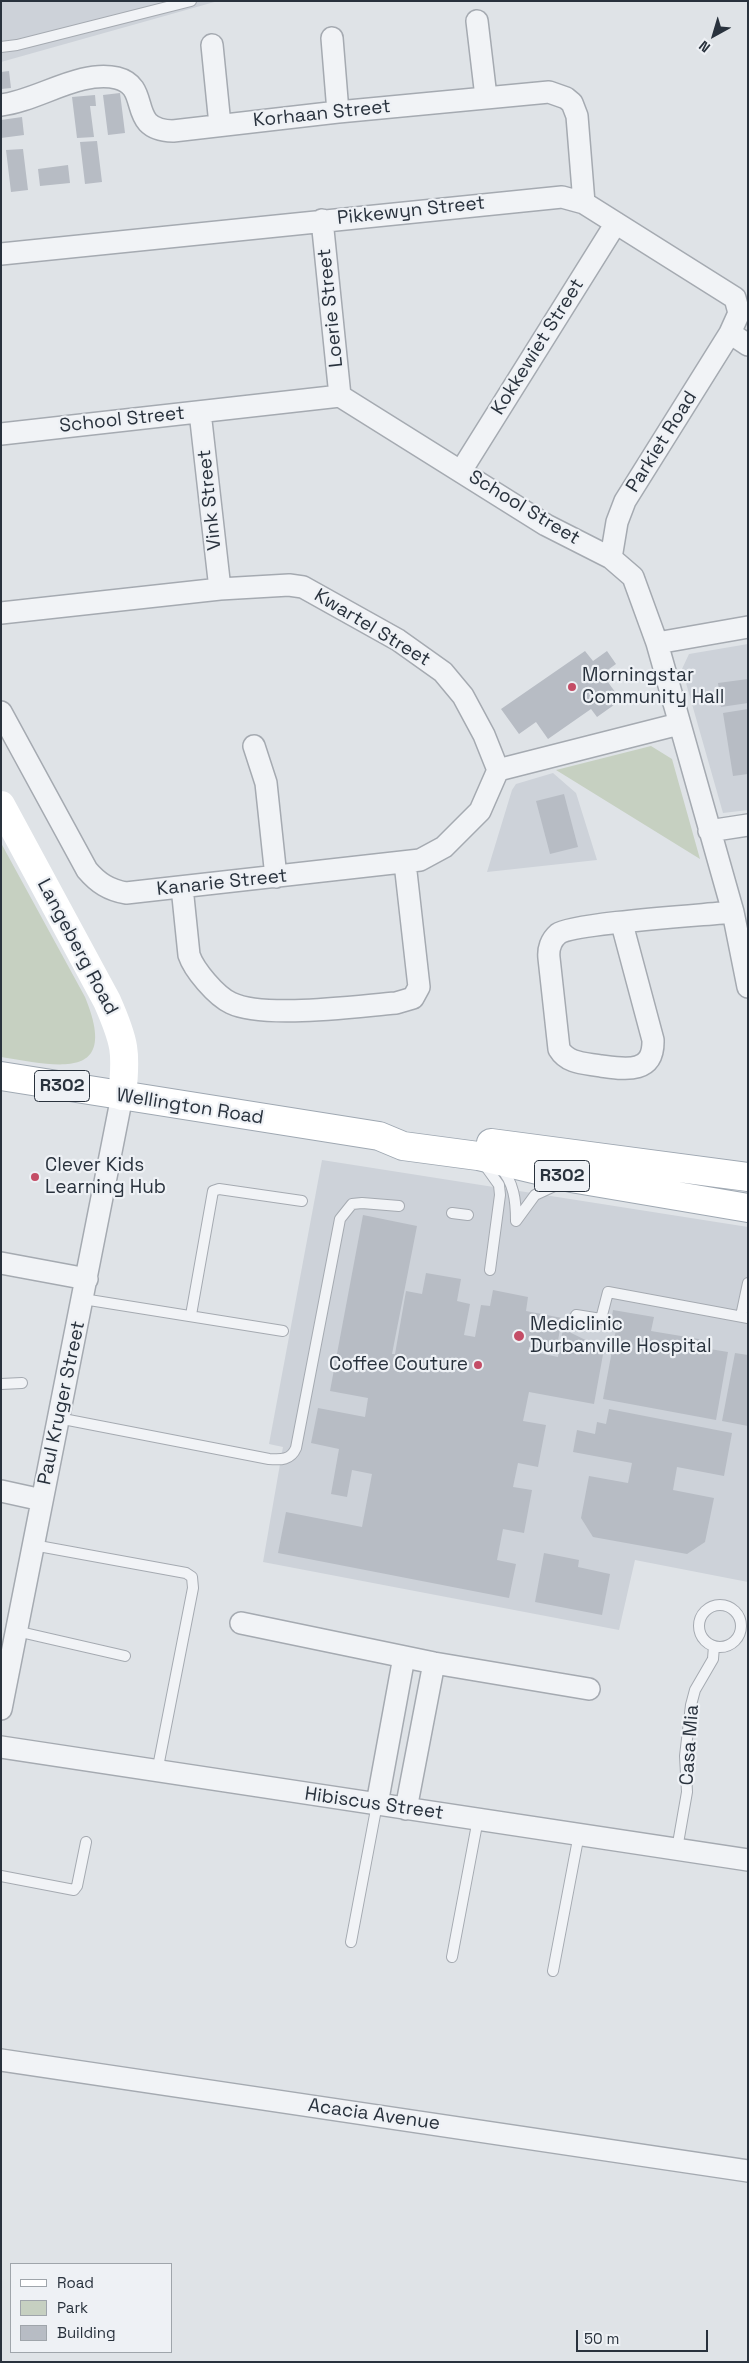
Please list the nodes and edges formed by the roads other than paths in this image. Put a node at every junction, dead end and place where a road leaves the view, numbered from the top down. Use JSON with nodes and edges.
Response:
{"nodes":[{"id":1,"x":191,"y":1,"type":"edge"},
{"id":2,"x":477,"y":22,"type":"dead end"},
{"id":3,"x":332,"y":38,"type":"dead end"},
{"id":4,"x":212,"y":46,"type":"dead end"},
{"id":5,"x":1,"y":47,"type":"edge"},
{"id":6,"x":486,"y":97,"type":"junction"},
{"id":7,"x":1,"y":105,"type":"edge"},
{"id":8,"x":338,"y":112,"type":"junction"},
{"id":9,"x":220,"y":125,"type":"junction"},
{"id":10,"x":584,"y":203,"type":"junction"},
{"id":11,"x":322,"y":220,"type":"junction"},
{"id":12,"x":616,"y":223,"type":"junction"},
{"id":13,"x":1,"y":254,"type":"edge"},
{"id":14,"x":730,"y":333,"type":"junction"},
{"id":15,"x":748,"y":345,"type":"edge"},
{"id":16,"x":340,"y":396,"type":"junction"},
{"id":17,"x":200,"y":412,"type":"junction"},
{"id":18,"x":1,"y":434,"type":"edge"},
{"id":19,"x":461,"y":471,"type":"junction"},
{"id":20,"x":611,"y":558,"type":"junction"},
{"id":21,"x":220,"y":589,"type":"junction"},
{"id":22,"x":1,"y":613,"type":"edge"},
{"id":23,"x":748,"y":627,"type":"edge"},
{"id":24,"x":657,"y":643,"type":"junction"},
{"id":25,"x":1,"y":712,"type":"edge"},
{"id":26,"x":679,"y":724,"type":"junction"},
{"id":27,"x":254,"y":746,"type":"dead end"},
{"id":28,"x":498,"y":770,"type":"junction"},
{"id":29,"x":1,"y":805,"type":"edge"},
{"id":30,"x":748,"y":825,"type":"edge"},
{"id":31,"x":709,"y":831,"type":"junction"},
{"id":32,"x":405,"y":863,"type":"junction"},
{"id":33,"x":276,"y":877,"type":"junction"},
{"id":34,"x":182,"y":887,"type":"junction"},
{"id":35,"x":732,"y":912,"type":"junction"},
{"id":36,"x":622,"y":924,"type":"junction"},
{"id":37,"x":748,"y":987,"type":"edge"},
{"id":38,"x":1,"y":1076,"type":"edge"},
{"id":39,"x":122,"y":1096,"type":"junction"},
{"id":40,"x":379,"y":1136,"type":"junction"},
{"id":41,"x":484,"y":1154,"type":"junction"},
{"id":42,"x":748,"y":1177,"type":"edge"},
{"id":43,"x":570,"y":1178,"type":"junction"},
{"id":44,"x":302,"y":1201,"type":"dead end"},
{"id":45,"x":399,"y":1206,"type":"dead end"},
{"id":46,"x":748,"y":1208,"type":"edge"},
{"id":47,"x":452,"y":1213,"type":"dead end"},
{"id":48,"x":468,"y":1215,"type":"dead end"},
{"id":49,"x":1,"y":1263,"type":"edge"},
{"id":50,"x":490,"y":1270,"type":"dead end"},
{"id":51,"x":748,"y":1283,"type":"edge"},
{"id":52,"x":85,"y":1289,"type":"junction"},
{"id":53,"x":191,"y":1315,"type":"junction"},
{"id":54,"x":576,"y":1315,"type":"dead end"},
{"id":55,"x":744,"y":1317,"type":"edge"},
{"id":56,"x":283,"y":1331,"type":"dead end"},
{"id":57,"x":22,"y":1383,"type":"dead end"},
{"id":58,"x":1,"y":1384,"type":"edge"},
{"id":59,"x":58,"y":1418,"type":"junction"},
{"id":60,"x":1,"y":1491,"type":"edge"},
{"id":61,"x":42,"y":1500,"type":"junction"},
{"id":62,"x":33,"y":1545,"type":"junction"},
{"id":63,"x":241,"y":1623,"type":"dead end"},
{"id":64,"x":16,"y":1631,"type":"junction"},
{"id":65,"x":714,"y":1646,"type":"junction"},
{"id":66,"x":125,"y":1656,"type":"dead end"},
{"id":67,"x":404,"y":1657,"type":"junction"},
{"id":68,"x":434,"y":1663,"type":"junction"},
{"id":69,"x":589,"y":1689,"type":"dead end"},
{"id":70,"x":1,"y":1709,"type":"edge"},
{"id":71,"x":1,"y":1748,"type":"edge"},
{"id":72,"x":157,"y":1772,"type":"junction"},
{"id":73,"x":377,"y":1804,"type":"junction"},
{"id":74,"x":406,"y":1809,"type":"junction"},
{"id":75,"x":478,"y":1819,"type":"junction"},
{"id":76,"x":579,"y":1834,"type":"junction"},
{"id":77,"x":86,"y":1842,"type":"dead end"},
{"id":78,"x":677,"y":1849,"type":"junction"},
{"id":79,"x":748,"y":1860,"type":"edge"},
{"id":80,"x":1,"y":1876,"type":"edge"},
{"id":81,"x":351,"y":1942,"type":"dead end"},
{"id":82,"x":452,"y":1957,"type":"dead end"},
{"id":83,"x":553,"y":1972,"type":"dead end"},
{"id":84,"x":1,"y":2060,"type":"edge"},
{"id":85,"x":748,"y":2171,"type":"edge"}],
"edges":[{"from":1,"to":5,"type":"lane"},
{"from":2,"to":6,"type":"street"},
{"from":3,"to":8,"type":"street"},
{"from":4,"to":9,"type":"street"},
{"from":6,"to":8,"type":"street","name":"Korhaan Street"},
{"from":6,"to":10,"type":"street","name":"Korhaan Street"},
{"from":7,"to":9,"type":"street","name":"Korhaan Street"},
{"from":8,"to":9,"type":"street","name":"Korhaan Street"},
{"from":10,"to":11,"type":"street","name":"Pikkewyn Street"},
{"from":10,"to":12,"type":"street","name":"Pikkewyn Street"},
{"from":11,"to":13,"type":"street","name":"Pikkewyn Street"},
{"from":11,"to":16,"type":"street","name":"Loerie Street"},
{"from":12,"to":14,"type":"street","name":"Pikkewyn Street"},
{"from":12,"to":19,"type":"street","name":"Kokkewiet Street"},
{"from":14,"to":15,"type":"street"},
{"from":14,"to":20,"type":"street","name":"Parkiet Road"},
{"from":16,"to":17,"type":"street","name":"School Street"},
{"from":16,"to":19,"type":"street","name":"School Street"},
{"from":17,"to":18,"type":"street","name":"School Street"},
{"from":17,"to":21,"type":"street","name":"Vink Street"},
{"from":19,"to":20,"type":"street","name":"School Street"},
{"from":20,"to":24,"type":"street","name":"School Street"},
{"from":21,"to":22,"type":"street","name":"Kwartel Street"},
{"from":21,"to":28,"type":"street","name":"Kwartel Street"},
{"from":23,"to":24,"type":"street"},
{"from":24,"to":26,"type":"street","name":"School Street"},
{"from":25,"to":34,"type":"street","name":"Kanarie Street"},
{"from":26,"to":28,"type":"street"},
{"from":26,"to":31,"type":"street","name":"School Street"},
{"from":27,"to":33,"type":"street"},
{"from":28,"to":32,"type":"street","name":"Kanarie Street"},
{"from":29,"to":39,"type":"main road","name":"Langeberg Road"},
{"from":30,"to":31,"type":"street"},
{"from":31,"to":35,"type":"street","name":"School Street"},
{"from":32,"to":33,"type":"street","name":"Kanarie Street"},
{"from":32,"to":34,"type":"street"},
{"from":33,"to":34,"type":"street","name":"Kanarie Street"},
{"from":35,"to":36,"type":"street"},
{"from":35,"to":37,"type":"street","name":"School Street"},
{"from":36,"to":36,"type":"street"},
{"from":38,"to":39,"type":"main road","name":"Wellington Road","number":"R302"},
{"from":39,"to":40,"type":"main road","name":"Wellington Road","number":"R302"},
{"from":39,"to":52,"type":"street","name":"Paul Kruger Street"},
{"from":40,"to":41,"type":"main road","name":"Wellington Road","number":"R302"},
{"from":40,"to":42,"type":"main road","name":"Wellington Road","number":"R302"},
{"from":41,"to":43,"type":"main road","name":"Wellington Road","number":"R302"},
{"from":41,"to":43,"type":"lane"},
{"from":41,"to":50,"type":"lane"},
{"from":43,"to":46,"type":"main road","name":"Wellington Road","number":"R302"},
{"from":44,"to":53,"type":"lane"},
{"from":45,"to":59,"type":"lane"},
{"from":47,"to":48,"type":"lane"},
{"from":49,"to":52,"type":"street"},
{"from":51,"to":55,"type":"lane"},
{"from":52,"to":53,"type":"lane"},
{"from":52,"to":59,"type":"street","name":"Paul Kruger Street"},
{"from":53,"to":56,"type":"lane"},
{"from":54,"to":55,"type":"lane"},
{"from":57,"to":58,"type":"lane"},
{"from":59,"to":61,"type":"street","name":"Paul Kruger Street"},
{"from":60,"to":61,"type":"street"},
{"from":61,"to":62,"type":"street","name":"Paul Kruger Street"},
{"from":62,"to":64,"type":"street","name":"Paul Kruger Street"},
{"from":62,"to":72,"type":"lane"},
{"from":63,"to":67,"type":"street"},
{"from":64,"to":66,"type":"lane"},
{"from":64,"to":70,"type":"street","name":"Paul Kruger Street"},
{"from":65,"to":65,"type":"lane"},
{"from":65,"to":78,"type":"lane","name":"Casa Mia"},
{"from":67,"to":68,"type":"street"},
{"from":67,"to":73,"type":"street"},
{"from":68,"to":69,"type":"street"},
{"from":68,"to":74,"type":"street"},
{"from":71,"to":72,"type":"street","name":"Hibiscus Street"},
{"from":72,"to":73,"type":"street","name":"Hibiscus Street"},
{"from":73,"to":74,"type":"street","name":"Hibiscus Street"},
{"from":73,"to":81,"type":"lane"},
{"from":74,"to":75,"type":"street","name":"Hibiscus Street"},
{"from":75,"to":76,"type":"street","name":"Hibiscus Street"},
{"from":75,"to":82,"type":"lane"},
{"from":76,"to":78,"type":"street","name":"Hibiscus Street"},
{"from":76,"to":83,"type":"lane"},
{"from":77,"to":80,"type":"lane"},
{"from":78,"to":79,"type":"street","name":"Hibiscus Street"},
{"from":84,"to":85,"type":"street","name":"Acacia Avenue"}]}
